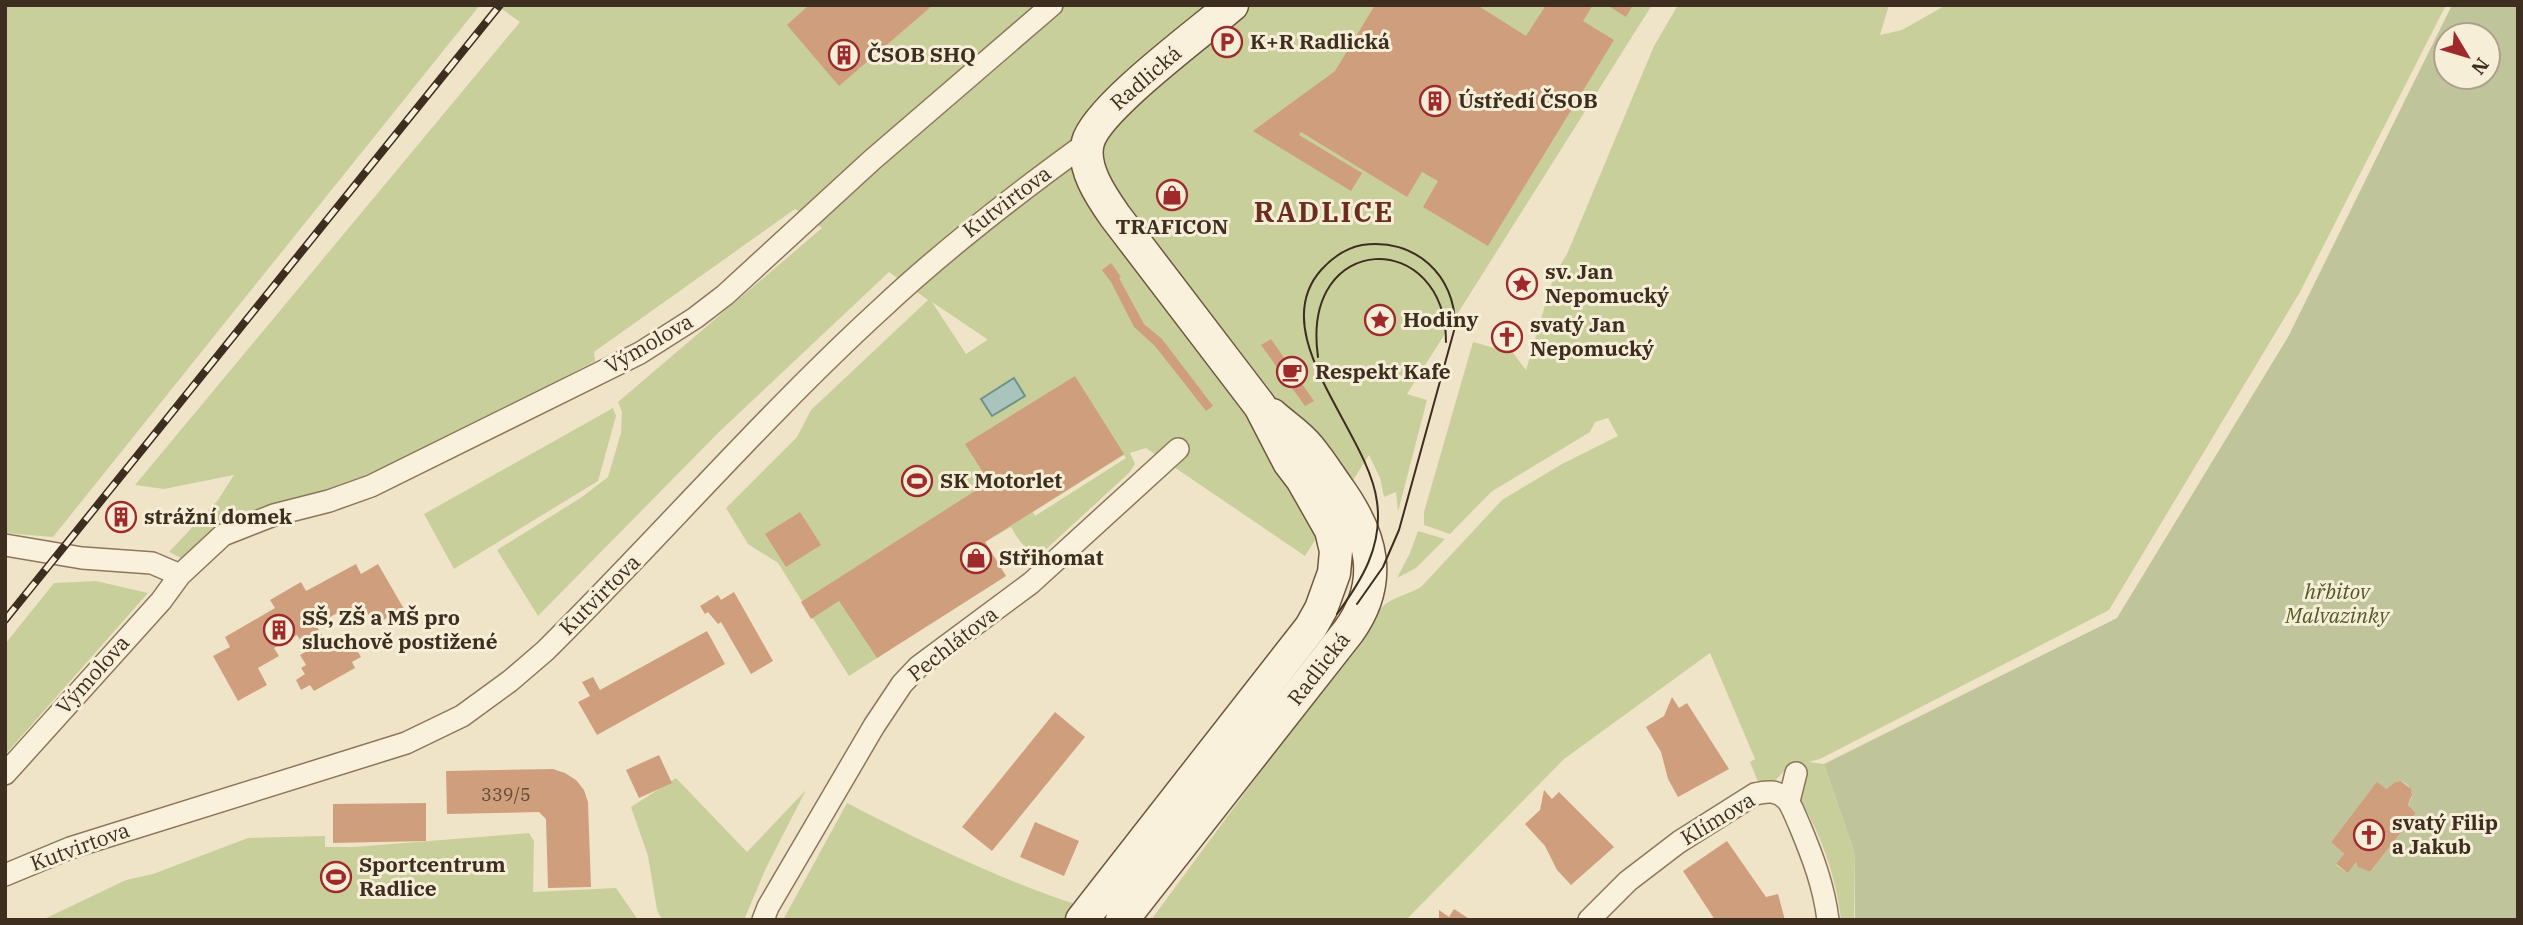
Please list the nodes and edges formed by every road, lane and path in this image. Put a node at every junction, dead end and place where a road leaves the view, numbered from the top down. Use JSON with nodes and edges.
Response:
{"nodes":[{"id":1,"x":1052,"y":5,"type":"edge"},
{"id":2,"x":1232,"y":5,"type":"edge"},
{"id":3,"x":1088,"y":142,"type":"junction"},
{"id":4,"x":1260,"y":405,"type":"junction"},
{"id":5,"x":1178,"y":449,"type":"dead end"},
{"id":6,"x":5,"y":545,"type":"edge"},
{"id":7,"x":180,"y":575,"type":"junction"},
{"id":8,"x":1796,"y":773,"type":"dead end"},
{"id":9,"x":5,"y":774,"type":"edge"},
{"id":10,"x":1789,"y":801,"type":"junction"},
{"id":11,"x":5,"y":875,"type":"edge"},
{"id":12,"x":763,"y":920,"type":"edge"},
{"id":13,"x":1082,"y":920,"type":"edge"},
{"id":14,"x":1122,"y":920,"type":"edge"},
{"id":15,"x":1589,"y":920,"type":"edge"},
{"id":16,"x":1828,"y":920,"type":"edge"}],
"edges":[{"from":1,"to":7,"type":"street","name":"Výmolova"},
{"from":2,"to":3,"type":"main road","name":"Radlická"},
{"from":3,"to":4,"type":"main road","name":"Radlická"},
{"from":3,"to":11,"type":"street","name":"Kutvirtova"},
{"from":4,"to":13,"type":"main road","name":"Radlická"},
{"from":4,"to":14,"type":"main road","name":"Radlická"},
{"from":5,"to":12,"type":"street","name":"Pechlátova"},
{"from":6,"to":7,"type":"street"},
{"from":7,"to":9,"type":"street","name":"Výmolova"},
{"from":8,"to":10,"type":"street"},
{"from":10,"to":15,"type":"street","name":"Klímova"},
{"from":10,"to":16,"type":"street","name":"Klímova"}]}
